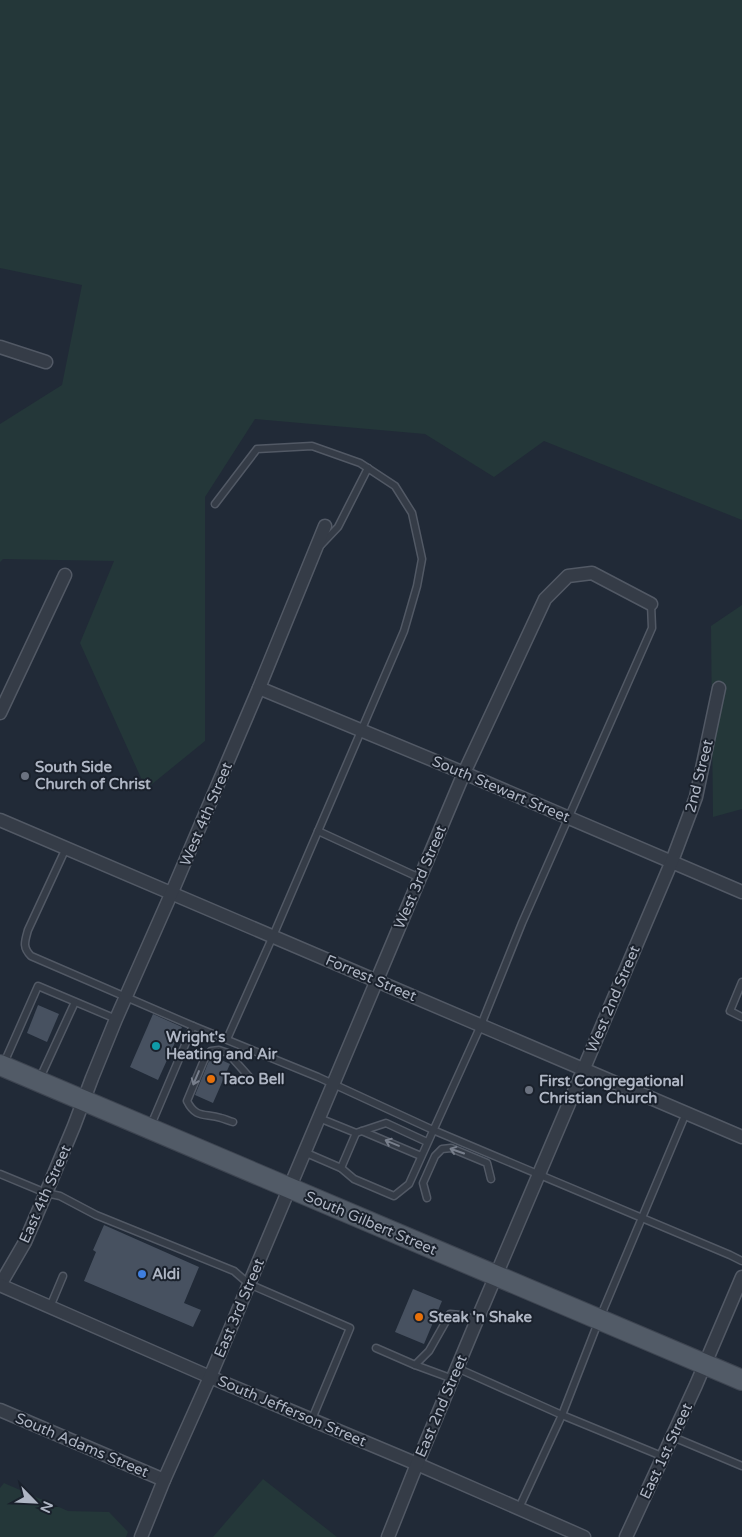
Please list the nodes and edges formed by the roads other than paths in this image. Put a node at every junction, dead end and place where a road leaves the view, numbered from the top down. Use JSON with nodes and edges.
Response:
{"nodes":[{"id":1,"x":0,"y":347,"type":"edge"},
{"id":2,"x":46,"y":362,"type":"dead end"},
{"id":3,"x":368,"y":468,"type":"junction"},
{"id":4,"x":215,"y":504,"type":"dead end"},
{"id":5,"x":325,"y":526,"type":"dead end"},
{"id":6,"x":314,"y":554,"type":"junction"},
{"id":7,"x":65,"y":575,"type":"dead end"},
{"id":8,"x":651,"y":604,"type":"joint"},
{"id":9,"x":259,"y":688,"type":"junction"},
{"id":10,"x":719,"y":688,"type":"dead end"},
{"id":11,"x":0,"y":713,"type":"edge"},
{"id":12,"x":362,"y":730,"type":"junction"},
{"id":13,"x":464,"y":773,"type":"junction"},
{"id":14,"x":568,"y":817,"type":"junction"},
{"id":15,"x":0,"y":820,"type":"edge"},
{"id":16,"x":318,"y":831,"type":"junction"},
{"id":17,"x":66,"y":848,"type":"junction"},
{"id":18,"x":672,"y":861,"type":"junction"},
{"id":19,"x":420,"y":878,"type":"junction"},
{"id":20,"x":172,"y":892,"type":"junction"},
{"id":21,"x":742,"y":892,"type":"edge"},
{"id":22,"x":273,"y":936,"type":"junction"},
{"id":23,"x":378,"y":981,"type":"junction"},
{"id":24,"x":742,"y":982,"type":"edge"},
{"id":25,"x":126,"y":997,"type":"junction"},
{"id":26,"x":75,"y":1002,"type":"junction"},
{"id":27,"x":742,"y":1017,"type":"edge"},
{"id":28,"x":116,"y":1020,"type":"junction"},
{"id":29,"x":482,"y":1025,"type":"junction"},
{"id":30,"x":193,"y":1026,"type":"junction"},
{"id":31,"x":227,"y":1039,"type":"junction"},
{"id":32,"x":1,"y":1066,"type":"edge"},
{"id":33,"x":584,"y":1068,"type":"junction"},
{"id":34,"x":251,"y":1079,"type":"dead end"},
{"id":35,"x":39,"y":1082,"type":"junction"},
{"id":36,"x":333,"y":1085,"type":"junction"},
{"id":37,"x":84,"y":1101,"type":"junction"},
{"id":38,"x":686,"y":1113,"type":"junction"},
{"id":39,"x":319,"y":1118,"type":"junction"},
{"id":40,"x":233,"y":1122,"type":"dead end"},
{"id":41,"x":149,"y":1129,"type":"junction"},
{"id":42,"x":433,"y":1130,"type":"junction"},
{"id":43,"x":359,"y":1132,"type":"junction"},
{"id":44,"x":742,"y":1137,"type":"edge"},
{"id":45,"x":428,"y":1142,"type":"junction"},
{"id":46,"x":304,"y":1152,"type":"junction"},
{"id":47,"x":421,"y":1156,"type":"junction"},
{"id":48,"x":341,"y":1168,"type":"junction"},
{"id":49,"x":0,"y":1174,"type":"edge"},
{"id":50,"x":539,"y":1175,"type":"junction"},
{"id":51,"x":491,"y":1179,"type":"dead end"},
{"id":52,"x":289,"y":1188,"type":"junction"},
{"id":53,"x":46,"y":1193,"type":"junction"},
{"id":54,"x":427,"y":1198,"type":"dead end"},
{"id":55,"x":643,"y":1217,"type":"junction"},
{"id":56,"x":742,"y":1261,"type":"edge"},
{"id":57,"x":63,"y":1276,"type":"dead end"},
{"id":58,"x":496,"y":1276,"type":"junction"},
{"id":59,"x":742,"y":1277,"type":"edge"},
{"id":60,"x":248,"y":1284,"type":"junction"},
{"id":61,"x":0,"y":1285,"type":"edge"},
{"id":62,"x":50,"y":1307,"type":"junction"},
{"id":63,"x":477,"y":1320,"type":"junction"},
{"id":64,"x":599,"y":1320,"type":"junction"},
{"id":65,"x":376,"y":1348,"type":"dead end"},
{"id":66,"x":705,"y":1364,"type":"junction"},
{"id":67,"x":415,"y":1365,"type":"junction"},
{"id":68,"x":455,"y":1374,"type":"junction"},
{"id":69,"x":210,"y":1376,"type":"junction"},
{"id":70,"x":742,"y":1380,"type":"edge"},
{"id":71,"x":0,"y":1410,"type":"edge"},
{"id":72,"x":562,"y":1415,"type":"junction"},
{"id":73,"x":312,"y":1419,"type":"junction"},
{"id":74,"x":672,"y":1437,"type":"junction"},
{"id":75,"x":664,"y":1457,"type":"junction"},
{"id":76,"x":417,"y":1464,"type":"junction"},
{"id":77,"x":742,"y":1466,"type":"edge"},
{"id":78,"x":164,"y":1480,"type":"junction"},
{"id":79,"x":519,"y":1508,"type":"junction"},
{"id":80,"x":140,"y":1537,"type":"edge"},
{"id":81,"x":388,"y":1537,"type":"edge"},
{"id":82,"x":584,"y":1537,"type":"edge"},
{"id":83,"x":626,"y":1537,"type":"edge"}],
"edges":[{"from":1,"to":2,"type":"street"},
{"from":3,"to":4,"type":"lane"},
{"from":3,"to":6,"type":"lane"},
{"from":3,"to":12,"type":"lane"},
{"from":5,"to":6,"type":"street","name":"West 4th Street"},
{"from":6,"to":9,"type":"street","name":"West 4th Street"},
{"from":7,"to":11,"type":"street"},
{"from":8,"to":13,"type":"street","name":"West 3rd Street"},
{"from":8,"to":14,"type":"lane"},
{"from":9,"to":12,"type":"street","name":"South Stewart Street"},
{"from":9,"to":20,"type":"street","name":"West 4th Street"},
{"from":10,"to":18,"type":"street","name":"2nd Street"},
{"from":12,"to":13,"type":"street","name":"South Stewart Street"},
{"from":12,"to":16,"type":"lane"},
{"from":13,"to":14,"type":"street","name":"South Stewart Street"},
{"from":13,"to":19,"type":"street","name":"West 3rd Street"},
{"from":14,"to":18,"type":"street","name":"South Stewart Street"},
{"from":14,"to":29,"type":"lane"},
{"from":15,"to":17,"type":"street","name":"Forrest Street"},
{"from":16,"to":19,"type":"lane"},
{"from":16,"to":22,"type":"lane"},
{"from":17,"to":20,"type":"street","name":"Forrest Street"},
{"from":17,"to":25,"type":"lane"},
{"from":18,"to":21,"type":"street","name":"South Stewart Street"},
{"from":18,"to":33,"type":"street","name":"West 2nd Street"},
{"from":19,"to":23,"type":"street","name":"West 3rd Street"},
{"from":20,"to":22,"type":"street","name":"Forrest Street"},
{"from":20,"to":25,"type":"street","name":"West 4th Street"},
{"from":22,"to":23,"type":"street","name":"Forrest Street"},
{"from":22,"to":31,"type":"lane"},
{"from":23,"to":29,"type":"street","name":"Forrest Street"},
{"from":23,"to":36,"type":"street","name":"West 3rd Street"},
{"from":24,"to":27,"type":"lane"},
{"from":25,"to":28,"type":"street","name":"West 4th Street"},
{"from":25,"to":30,"type":"lane"},
{"from":26,"to":28,"type":"lane"},
{"from":26,"to":32,"type":"lane"},
{"from":26,"to":35,"type":"lane"},
{"from":28,"to":37,"type":"street","name":"West 4th Street"},
{"from":29,"to":33,"type":"street","name":"Forrest Street"},
{"from":29,"to":42,"type":"lane"},
{"from":30,"to":31,"type":"lane"},
{"from":30,"to":41,"type":"lane"},
{"from":31,"to":36,"type":"lane"},
{"from":32,"to":35,"type":"main road","name":"South Gilbert Street"},
{"from":33,"to":38,"type":"street","name":"Forrest Street"},
{"from":33,"to":50,"type":"street","name":"West 2nd Street"},
{"from":34,"to":40,"type":"lane","one_way":true},
{"from":35,"to":37,"type":"main road","name":"South Gilbert Street"},
{"from":36,"to":39,"type":"street","name":"West 3rd Street"},
{"from":36,"to":42,"type":"lane"},
{"from":37,"to":41,"type":"main road","name":"South Gilbert Street"},
{"from":37,"to":53,"type":"street","name":"East 4th Street"},
{"from":38,"to":44,"type":"street","name":"Forrest Street"},
{"from":38,"to":55,"type":"lane"},
{"from":39,"to":43,"type":"lane"},
{"from":39,"to":46,"type":"street","name":"West 3rd Street"},
{"from":41,"to":52,"type":"main road","name":"South Gilbert Street"},
{"from":42,"to":45,"type":"lane"},
{"from":42,"to":50,"type":"lane"},
{"from":43,"to":45,"type":"lane"},
{"from":47,"to":43,"type":"lane","one_way":true},
{"from":43,"to":48,"type":"lane"},
{"from":45,"to":47,"type":"lane"},
{"from":46,"to":48,"type":"lane"},
{"from":46,"to":52,"type":"street","name":"West 3rd Street"},
{"from":47,"to":48,"type":"lane"},
{"from":49,"to":53,"type":"lane"},
{"from":50,"to":55,"type":"lane"},
{"from":50,"to":58,"type":"street","name":"West 2nd Street"},
{"from":51,"to":54,"type":"lane","one_way":true},
{"from":52,"to":58,"type":"main road","name":"South Gilbert Street"},
{"from":52,"to":60,"type":"street","name":"East 3rd Street"},
{"from":53,"to":60,"type":"lane"},
{"from":53,"to":61,"type":"street","name":"East 4th Street"},
{"from":55,"to":56,"type":"lane"},
{"from":55,"to":64,"type":"lane"},
{"from":57,"to":62,"type":"lane"},
{"from":58,"to":63,"type":"street","name":"East 2nd Street"},
{"from":58,"to":64,"type":"main road","name":"South Gilbert Street"},
{"from":59,"to":66,"type":"street","name":"East 1st Street"},
{"from":60,"to":69,"type":"street","name":"East 3rd Street"},
{"from":60,"to":73,"type":"lane"},
{"from":61,"to":62,"type":"street","name":"South Jefferson Street"},
{"from":62,"to":69,"type":"street","name":"South Jefferson Street"},
{"from":63,"to":67,"type":"lane"},
{"from":63,"to":68,"type":"street","name":"East 2nd Street"},
{"from":64,"to":66,"type":"main road","name":"South Gilbert Street"},
{"from":64,"to":72,"type":"lane"},
{"from":65,"to":67,"type":"lane"},
{"from":66,"to":70,"type":"main road","name":"South Gilbert Street"},
{"from":66,"to":74,"type":"street","name":"East 1st Street"},
{"from":67,"to":68,"type":"lane"},
{"from":68,"to":72,"type":"lane"},
{"from":68,"to":76,"type":"street","name":"East 2nd Street"},
{"from":69,"to":73,"type":"street","name":"South Jefferson Street"},
{"from":69,"to":78,"type":"street","name":"East 3rd Street"},
{"from":71,"to":78,"type":"street","name":"South Adams Street"},
{"from":72,"to":75,"type":"lane"},
{"from":72,"to":79,"type":"lane"},
{"from":73,"to":76,"type":"street","name":"South Jefferson Street"},
{"from":74,"to":75,"type":"street","name":"East 1st Street"},
{"from":74,"to":77,"type":"lane"},
{"from":75,"to":83,"type":"street","name":"East 1st Street"},
{"from":76,"to":79,"type":"street","name":"South Jefferson Street"},
{"from":76,"to":81,"type":"street","name":"East 2nd Street"},
{"from":78,"to":80,"type":"street","name":"East 3rd Street"},
{"from":79,"to":82,"type":"street","name":"South Jefferson Street"}]}
